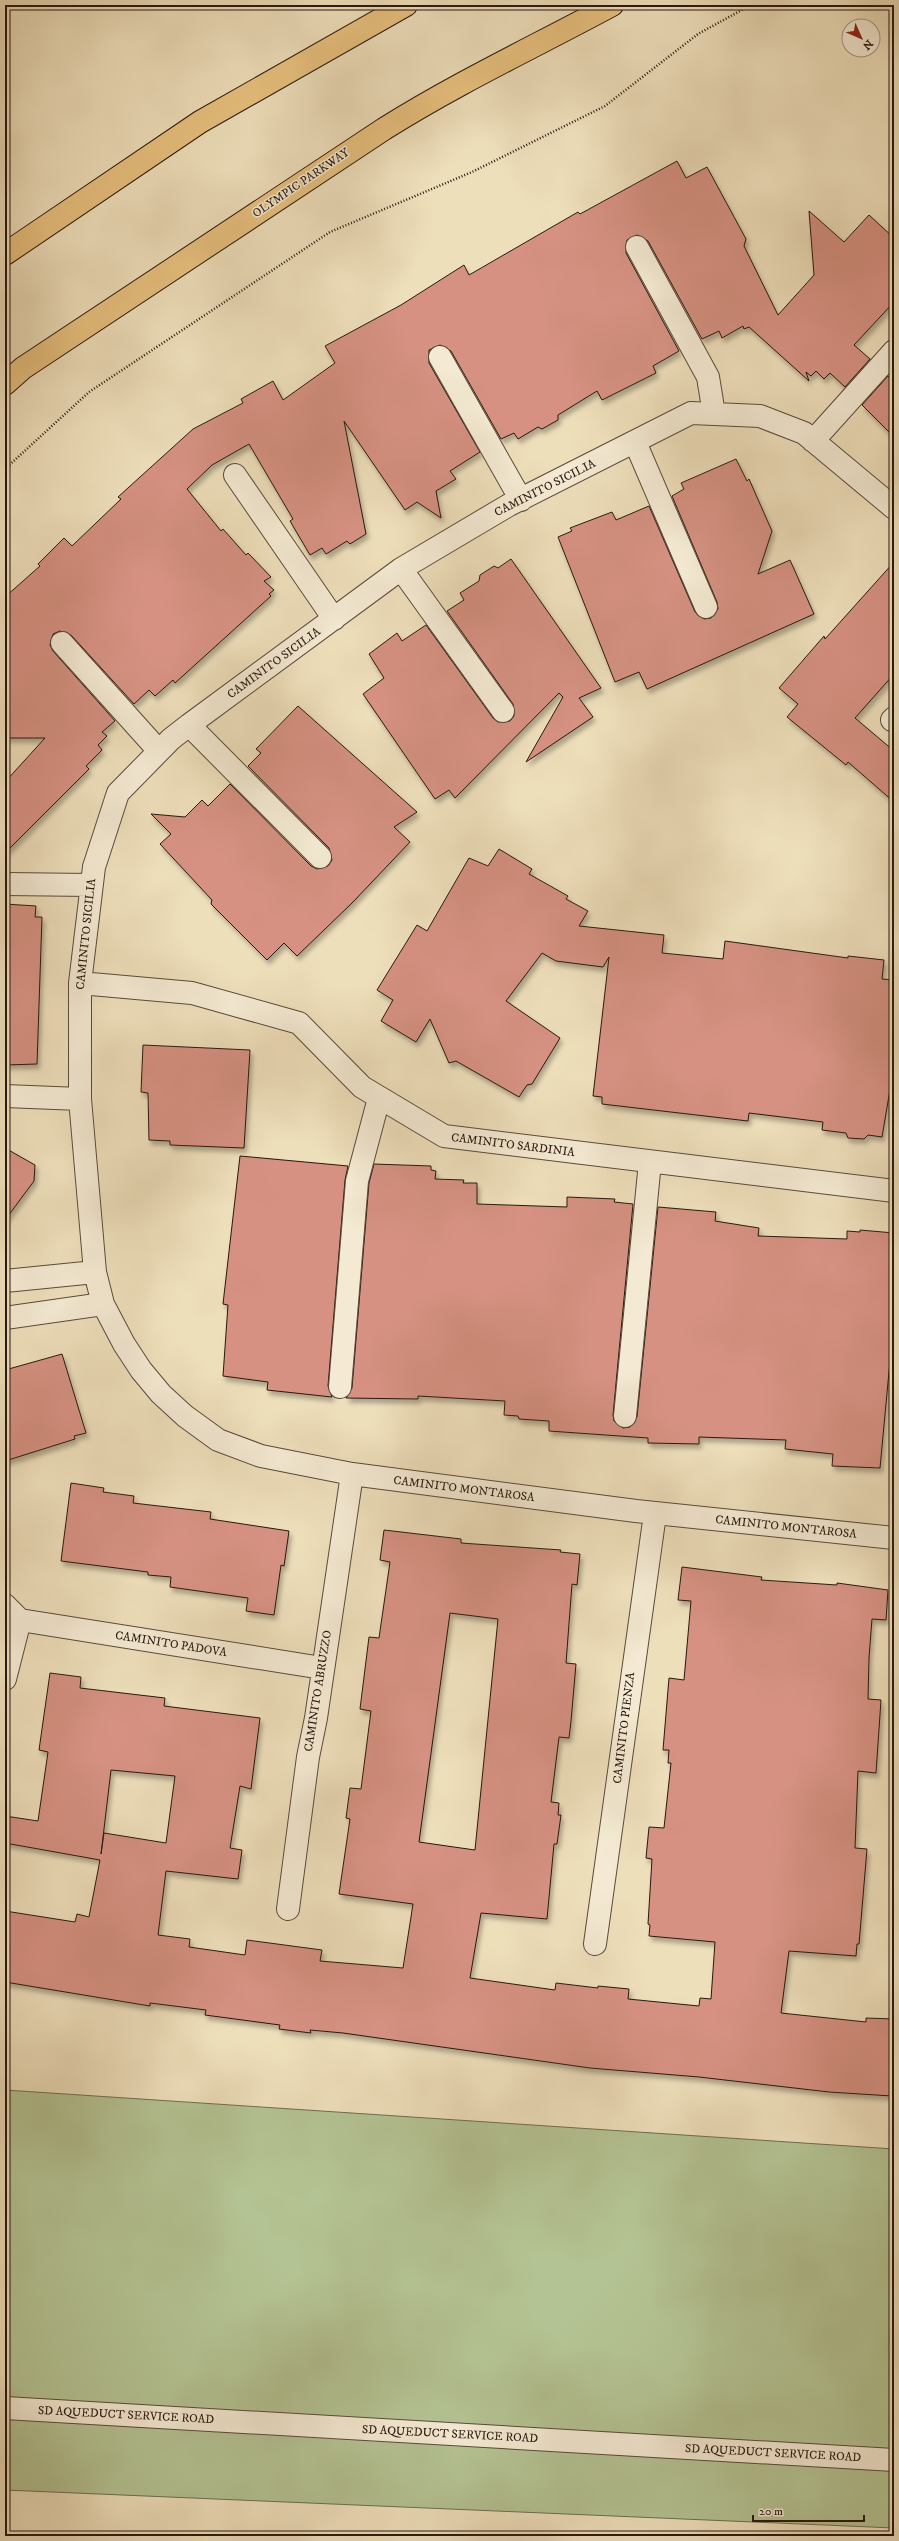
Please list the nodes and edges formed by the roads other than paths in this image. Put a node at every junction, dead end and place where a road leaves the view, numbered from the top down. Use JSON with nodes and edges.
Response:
{"nodes":[{"id":1,"x":406,"y":5,"type":"edge"},
{"id":2,"x":612,"y":5,"type":"edge"},
{"id":3,"x":637,"y":246,"type":"dead end"},
{"id":4,"x":5,"y":254,"type":"edge"},
{"id":5,"x":894,"y":351,"type":"edge"},
{"id":6,"x":440,"y":356,"type":"dead end"},
{"id":7,"x":5,"y":384,"type":"edge"},
{"id":8,"x":714,"y":414,"type":"junction"},
{"id":9,"x":813,"y":441,"type":"junction"},
{"id":10,"x":635,"y":442,"type":"junction"},
{"id":11,"x":235,"y":475,"type":"dead end"},
{"id":12,"x":520,"y":500,"type":"junction"},
{"id":13,"x":894,"y":508,"type":"edge"},
{"id":14,"x":401,"y":569,"type":"junction"},
{"id":15,"x":706,"y":607,"type":"dead end"},
{"id":16,"x":334,"y":619,"type":"junction"},
{"id":17,"x":62,"y":643,"type":"dead end"},
{"id":18,"x":503,"y":711,"type":"dead end"},
{"id":19,"x":189,"y":725,"type":"junction"},
{"id":20,"x":159,"y":751,"type":"junction"},
{"id":21,"x":320,"y":857,"type":"dead end"},
{"id":22,"x":5,"y":884,"type":"edge"},
{"id":23,"x":91,"y":885,"type":"junction"},
{"id":24,"x":80,"y":983,"type":"junction"},
{"id":25,"x":5,"y":1096,"type":"edge"},
{"id":26,"x":379,"y":1098,"type":"junction"},
{"id":27,"x":80,"y":1099,"type":"junction"},
{"id":28,"x":650,"y":1162,"type":"junction"},
{"id":29,"x":894,"y":1191,"type":"edge"},
{"id":30,"x":95,"y":1272,"type":"junction"},
{"id":31,"x":5,"y":1281,"type":"edge"},
{"id":32,"x":103,"y":1304,"type":"junction"},
{"id":33,"x":5,"y":1318,"type":"edge"},
{"id":34,"x":340,"y":1387,"type":"dead end"},
{"id":35,"x":625,"y":1416,"type":"dead end"},
{"id":36,"x":352,"y":1474,"type":"junction"},
{"id":37,"x":655,"y":1514,"type":"junction"},
{"id":38,"x":894,"y":1538,"type":"edge"},
{"id":39,"x":5,"y":1605,"type":"edge"},
{"id":40,"x":20,"y":1620,"type":"junction"},
{"id":41,"x":322,"y":1668,"type":"junction"},
{"id":42,"x":5,"y":1679,"type":"edge"},
{"id":43,"x":288,"y":1909,"type":"dead end"},
{"id":44,"x":595,"y":1944,"type":"dead end"},
{"id":45,"x":5,"y":2408,"type":"edge"},
{"id":46,"x":894,"y":2460,"type":"edge"}],
"edges":[{"from":1,"to":4,"type":"main road"},
{"from":2,"to":7,"type":"main road","name":"OLYMPIC PARKWAY"},
{"from":3,"to":8,"type":"street"},
{"from":5,"to":9,"type":"street"},
{"from":6,"to":12,"type":"street"},
{"from":8,"to":9,"type":"street","name":"CAMINITO SICILIA"},
{"from":8,"to":10,"type":"street","name":"CAMINITO SICILIA"},
{"from":9,"to":13,"type":"street","name":"CAMINITO SICILIA"},
{"from":10,"to":12,"type":"street","name":"CAMINITO SICILIA"},
{"from":10,"to":15,"type":"street"},
{"from":11,"to":16,"type":"street"},
{"from":12,"to":14,"type":"street","name":"CAMINITO SICILIA"},
{"from":14,"to":16,"type":"street","name":"CAMINITO SICILIA"},
{"from":14,"to":18,"type":"street"},
{"from":16,"to":19,"type":"street","name":"CAMINITO SICILIA"},
{"from":17,"to":20,"type":"street"},
{"from":19,"to":20,"type":"street","name":"CAMINITO SICILIA"},
{"from":19,"to":21,"type":"street"},
{"from":20,"to":23,"type":"street","name":"CAMINITO SICILIA"},
{"from":22,"to":23,"type":"street"},
{"from":23,"to":24,"type":"street","name":"CAMINITO SICILIA"},
{"from":24,"to":26,"type":"street","name":"CAMINITO SARDINIA"},
{"from":24,"to":27,"type":"street","name":"CAMINITO SICILIA"},
{"from":25,"to":27,"type":"street"},
{"from":26,"to":28,"type":"street","name":"CAMINITO SARDINIA"},
{"from":26,"to":34,"type":"street"},
{"from":27,"to":30,"type":"street","name":"CAMINITO SICILIA"},
{"from":28,"to":29,"type":"street","name":"CAMINITO SARDINIA"},
{"from":28,"to":35,"type":"street"},
{"from":30,"to":31,"type":"street"},
{"from":30,"to":32,"type":"street","name":"CAMINITO SICILIA"},
{"from":32,"to":33,"type":"street"},
{"from":32,"to":36,"type":"street","name":"CAMINITO MONTAROSA"},
{"from":36,"to":37,"type":"street","name":"CAMINITO MONTAROSA"},
{"from":36,"to":41,"type":"street","name":"CAMINITO ABRUZZO"},
{"from":37,"to":38,"type":"street","name":"CAMINITO MONTAROSA"},
{"from":37,"to":44,"type":"street","name":"CAMINITO PIENZA"},
{"from":39,"to":40,"type":"street"},
{"from":40,"to":41,"type":"street","name":"CAMINITO PADOVA"},
{"from":40,"to":42,"type":"street"},
{"from":41,"to":43,"type":"street","name":"CAMINITO ABRUZZO"},
{"from":45,"to":46,"type":"street","name":"SD AQUEDUCT SERVICE ROAD"}]}
